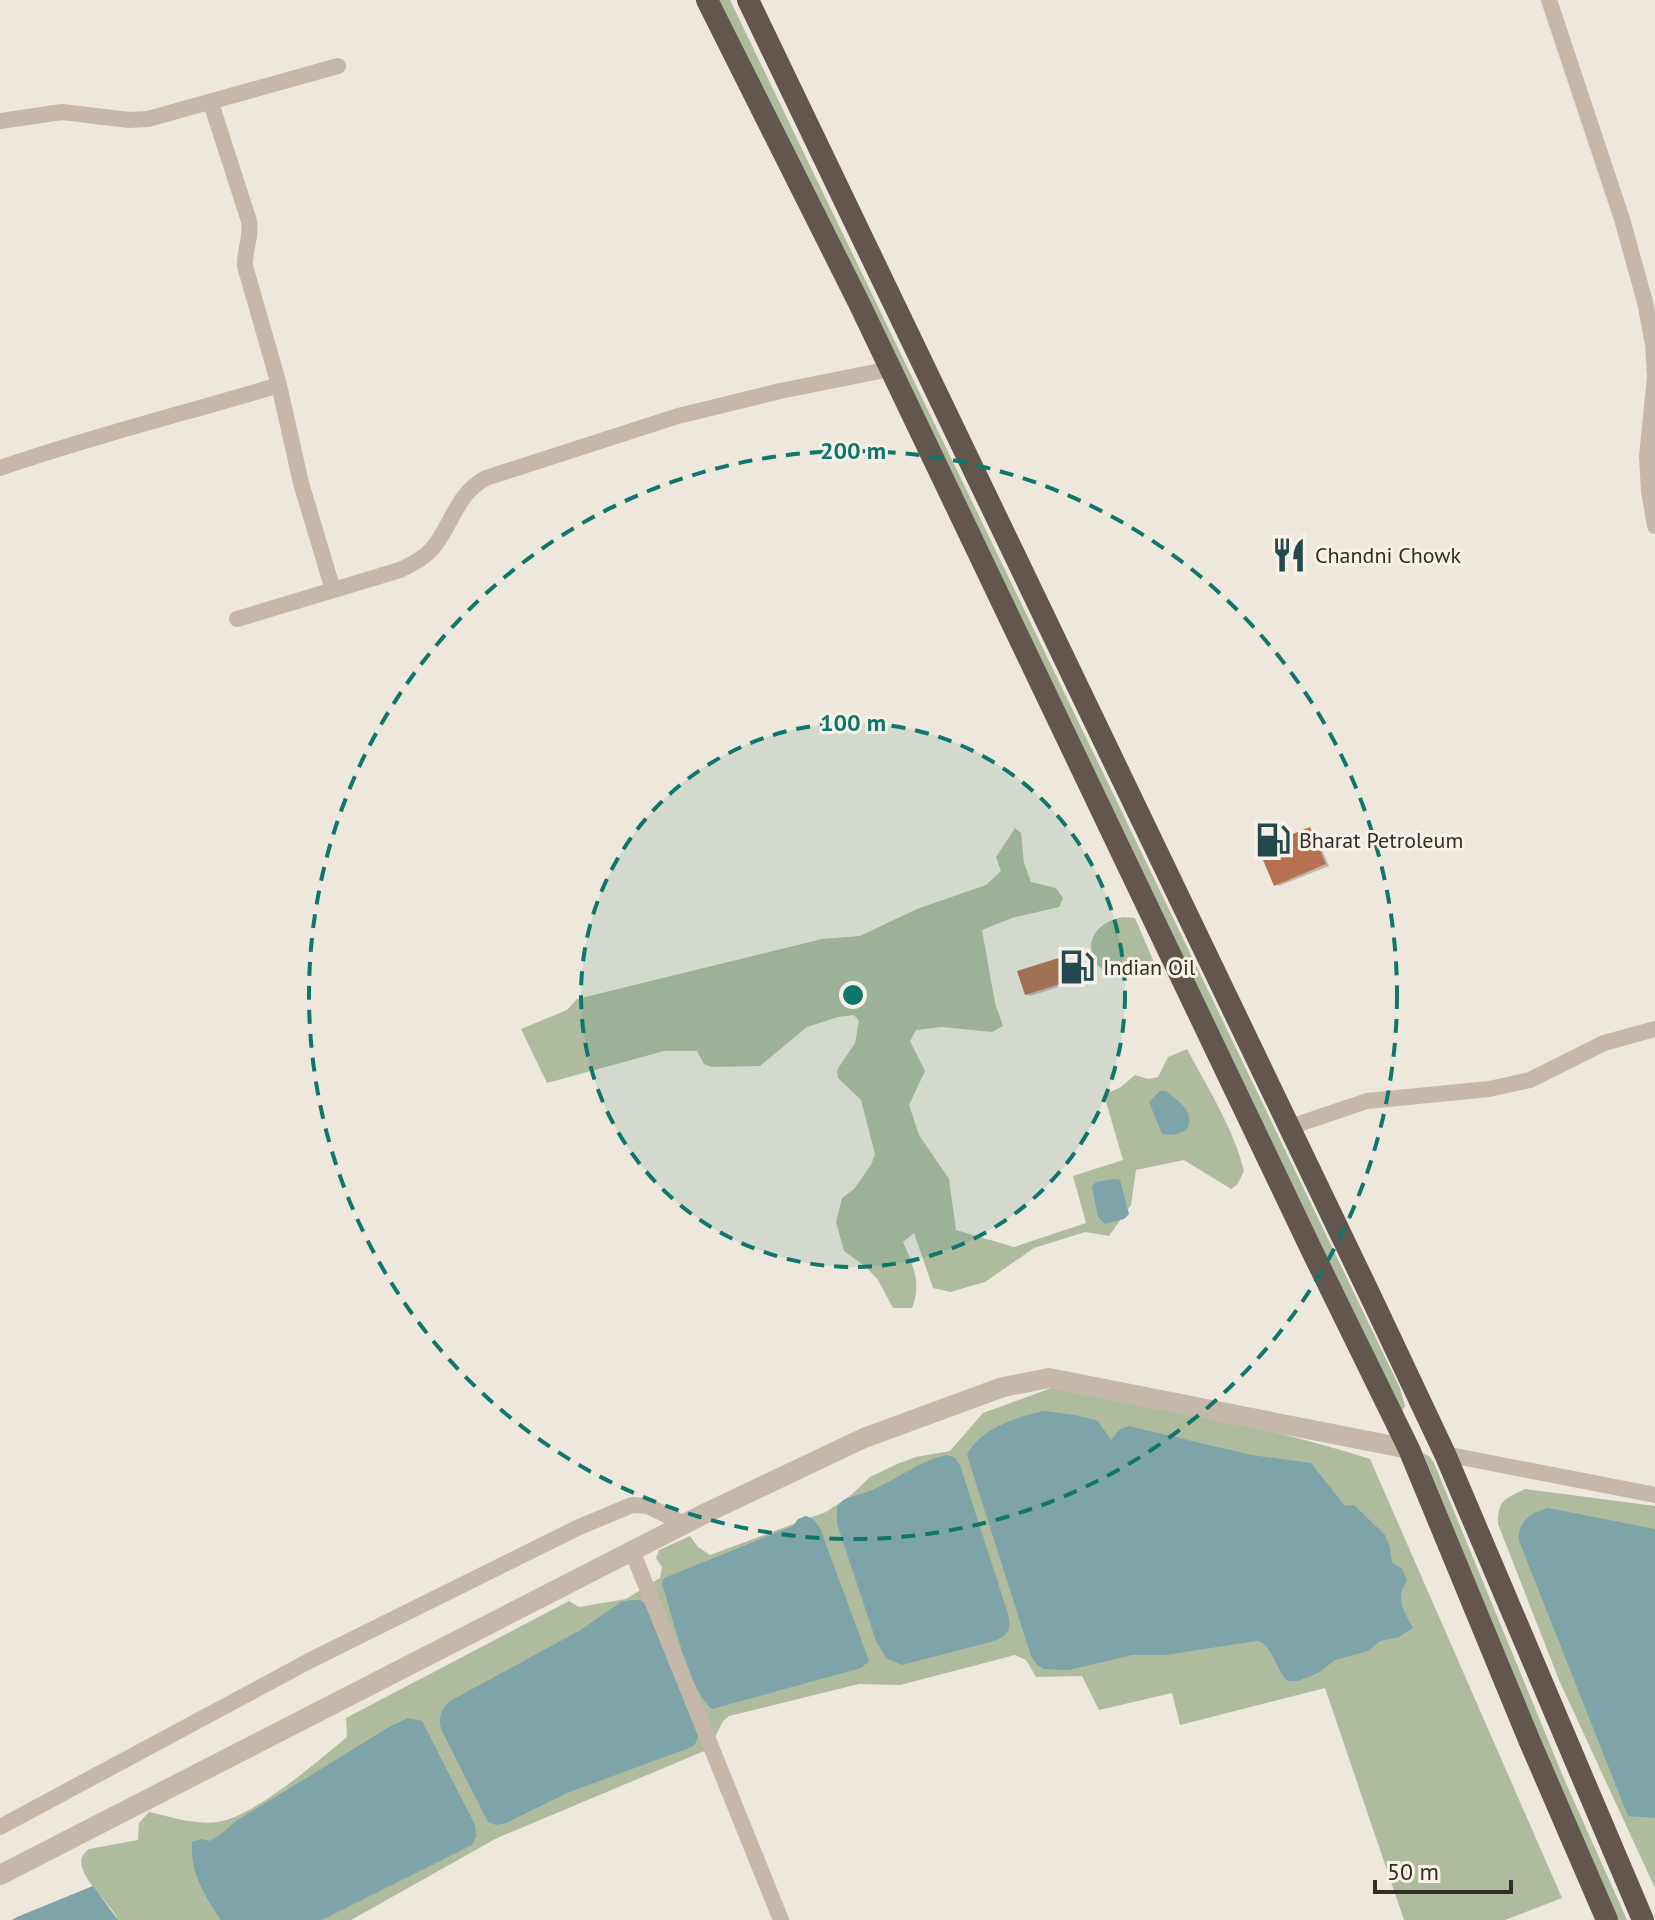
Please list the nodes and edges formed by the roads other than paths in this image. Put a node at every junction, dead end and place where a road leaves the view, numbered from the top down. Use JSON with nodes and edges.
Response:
{"nodes":[{"id":1,"x":707,"y":0,"type":"edge"},
{"id":2,"x":748,"y":0,"type":"edge"},
{"id":3,"x":1549,"y":0,"type":"edge"},
{"id":4,"x":338,"y":66,"type":"dead end"},
{"id":5,"x":211,"y":103,"type":"junction"},
{"id":6,"x":0,"y":121,"type":"edge"},
{"id":7,"x":890,"y":369,"type":"junction"},
{"id":8,"x":279,"y":385,"type":"junction"},
{"id":9,"x":0,"y":468,"type":"edge"},
{"id":10,"x":1655,"y":526,"type":"edge"},
{"id":11,"x":333,"y":590,"type":"junction"},
{"id":12,"x":237,"y":619,"type":"dead end"},
{"id":13,"x":1655,"y":1029,"type":"edge"},
{"id":14,"x":1290,"y":1127,"type":"junction"},
{"id":15,"x":1409,"y":1449,"type":"junction"},
{"id":16,"x":1445,"y":1454,"type":"junction"},
{"id":17,"x":1655,"y":1495,"type":"edge"},
{"id":18,"x":684,"y":1524,"type":"junction"},
{"id":19,"x":632,"y":1551,"type":"junction"},
{"id":20,"x":0,"y":1827,"type":"edge"},
{"id":21,"x":0,"y":1875,"type":"edge"},
{"id":22,"x":781,"y":1920,"type":"edge"},
{"id":23,"x":1607,"y":1920,"type":"edge"},
{"id":24,"x":1643,"y":1920,"type":"edge"}],
"edges":[{"from":1,"to":7,"type":"highway"},
{"from":2,"to":14,"type":"highway"},
{"from":3,"to":10,"type":"street"},
{"from":4,"to":5,"type":"street"},
{"from":5,"to":6,"type":"street"},
{"from":5,"to":8,"type":"street"},
{"from":7,"to":11,"type":"street"},
{"from":7,"to":15,"type":"highway"},
{"from":8,"to":9,"type":"street"},
{"from":8,"to":11,"type":"street"},
{"from":11,"to":12,"type":"street"},
{"from":13,"to":14,"type":"street"},
{"from":14,"to":16,"type":"highway"},
{"from":15,"to":18,"type":"street"},
{"from":15,"to":23,"type":"highway"},
{"from":16,"to":17,"type":"street"},
{"from":16,"to":24,"type":"highway"},
{"from":18,"to":19,"type":"street"},
{"from":18,"to":20,"type":"street"},
{"from":19,"to":21,"type":"street"},
{"from":19,"to":22,"type":"street"}]}
